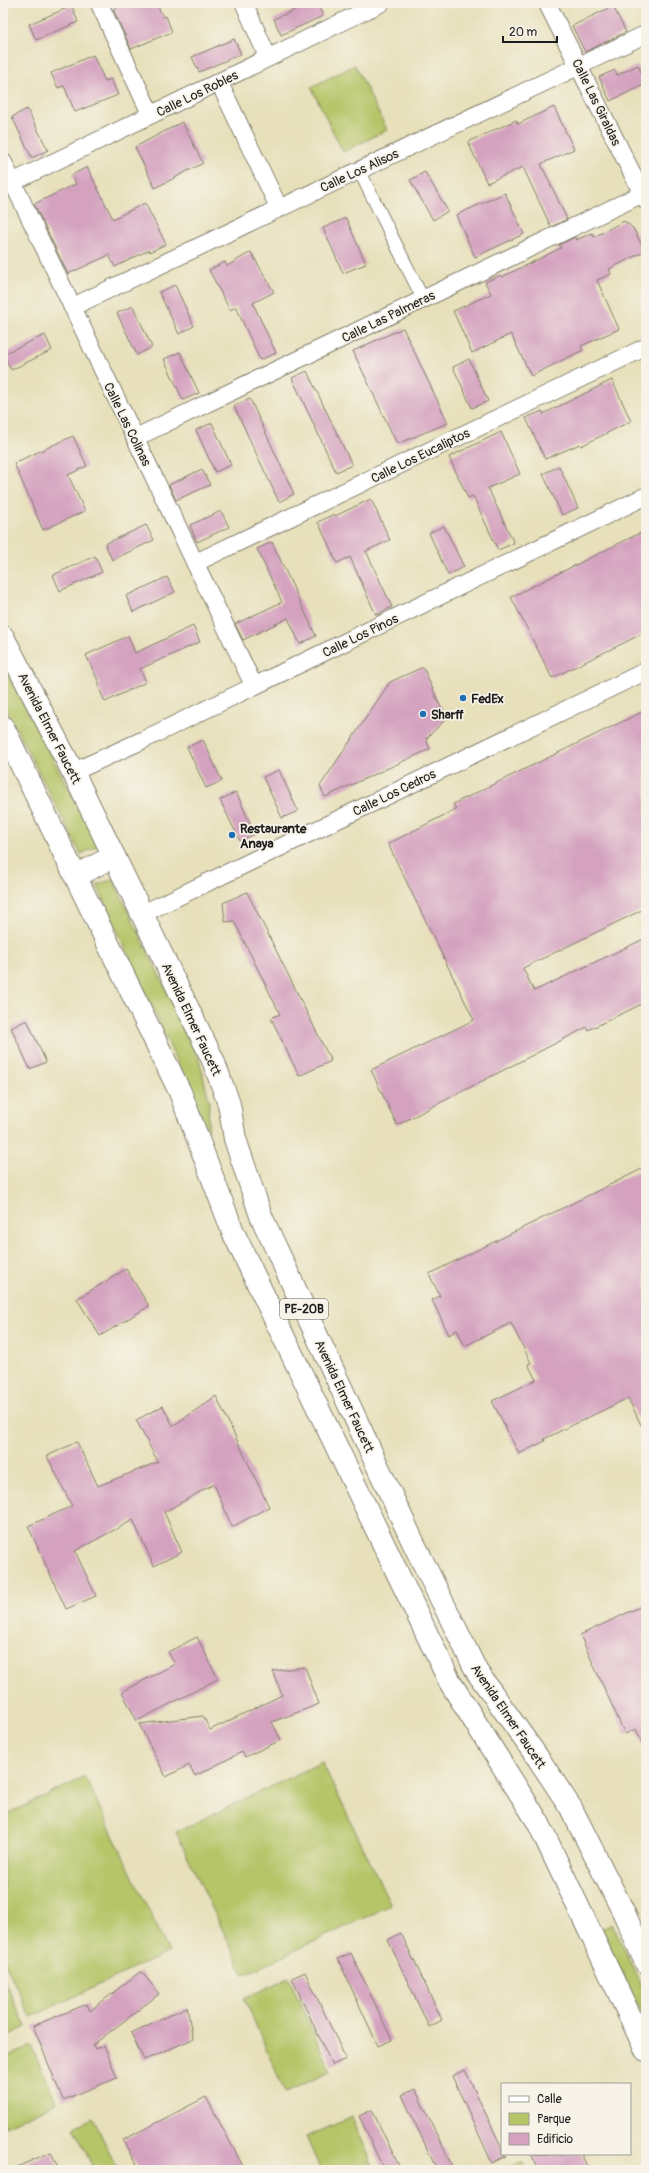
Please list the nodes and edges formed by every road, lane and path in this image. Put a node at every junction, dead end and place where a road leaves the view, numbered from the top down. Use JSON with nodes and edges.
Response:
{"nodes":[{"id":1,"x":99,"y":3,"type":"edge"},
{"id":2,"x":244,"y":3,"type":"edge"},
{"id":3,"x":381,"y":3,"type":"edge"},
{"id":4,"x":547,"y":3,"type":"edge"},
{"id":5,"x":646,"y":34,"type":"edge"},
{"id":6,"x":268,"y":58,"type":"junction"},
{"id":7,"x":579,"y":66,"type":"junction"},
{"id":8,"x":219,"y":82,"type":"junction"},
{"id":9,"x":151,"y":115,"type":"junction"},
{"id":10,"x":3,"y":162,"type":"edge"},
{"id":11,"x":359,"y":170,"type":"junction"},
{"id":12,"x":13,"y":182,"type":"junction"},
{"id":13,"x":644,"y":197,"type":"edge"},
{"id":14,"x":279,"y":208,"type":"junction"},
{"id":15,"x":423,"y":299,"type":"junction"},
{"id":16,"x":72,"y":307,"type":"junction"},
{"id":17,"x":646,"y":347,"type":"edge"},
{"id":18,"x":135,"y":438,"type":"junction"},
{"id":19,"x":646,"y":496,"type":"edge"},
{"id":20,"x":195,"y":563,"type":"junction"},
{"id":21,"x":3,"y":637,"type":"edge"},
{"id":22,"x":646,"y":671,"type":"edge"},
{"id":23,"x":254,"y":686,"type":"junction"},
{"id":24,"x":3,"y":727,"type":"edge"},
{"id":25,"x":73,"y":772,"type":"junction"},
{"id":26,"x":114,"y":856,"type":"junction"},
{"id":27,"x":76,"y":876,"type":"junction"},
{"id":28,"x":142,"y":914,"type":"junction"},
{"id":29,"x":646,"y":1963,"type":"edge"},
{"id":30,"x":646,"y":2050,"type":"edge"}],
"edges":[{"from":1,"to":9,"type":"street"},
{"from":2,"to":6,"type":"street"},
{"from":3,"to":6,"type":"street","name":"Calle Los Robles"},
{"from":4,"to":7,"type":"street","name":"Calle Las Giraldas"},
{"from":5,"to":7,"type":"street","name":"Calle Los Alisos"},
{"from":6,"to":8,"type":"street","name":"Calle Los Robles"},
{"from":7,"to":11,"type":"street","name":"Calle Los Alisos"},
{"from":7,"to":13,"type":"street","name":"Calle Las Giraldas"},
{"from":8,"to":9,"type":"street","name":"Calle Los Robles"},
{"from":8,"to":14,"type":"street"},
{"from":9,"to":12,"type":"street","name":"Calle Los Robles"},
{"from":10,"to":12,"type":"street","name":"Calle Las Colinas"},
{"from":11,"to":14,"type":"street","name":"Calle Los Alisos"},
{"from":11,"to":15,"type":"street"},
{"from":12,"to":16,"type":"street","name":"Calle Las Colinas"},
{"from":13,"to":15,"type":"street","name":"Calle Las Palmeras"},
{"from":14,"to":16,"type":"street","name":"Calle Los Alisos"},
{"from":15,"to":18,"type":"street","name":"Calle Las Palmeras"},
{"from":16,"to":18,"type":"street","name":"Calle Las Colinas"},
{"from":17,"to":20,"type":"street","name":"Calle Los Eucaliptos"},
{"from":18,"to":20,"type":"street","name":"Calle Las Colinas"},
{"from":19,"to":23,"type":"street","name":"Calle Los Pinos"},
{"from":20,"to":23,"type":"street","name":"Calle Las Colinas"},
{"from":21,"to":25,"type":"highway","name":"Avenida Elmer Faucett","number":"PE-20B"},
{"from":22,"to":28,"type":"street","name":"Calle Los Cedros"},
{"from":23,"to":25,"type":"street","name":"Calle Los Pinos"},
{"from":24,"to":27,"type":"highway","number":"PE-20B"},
{"from":25,"to":26,"type":"highway","name":"Avenida Elmer Faucett","number":"PE-20B"},
{"from":26,"to":27,"type":"highway"},
{"from":26,"to":28,"type":"highway","name":"Avenida Elmer Faucett","number":"PE-20B"},
{"from":27,"to":30,"type":"highway","number":"PE-20B"},
{"from":28,"to":29,"type":"highway","name":"Avenida Elmer Faucett","number":"PE-20B"}]}
